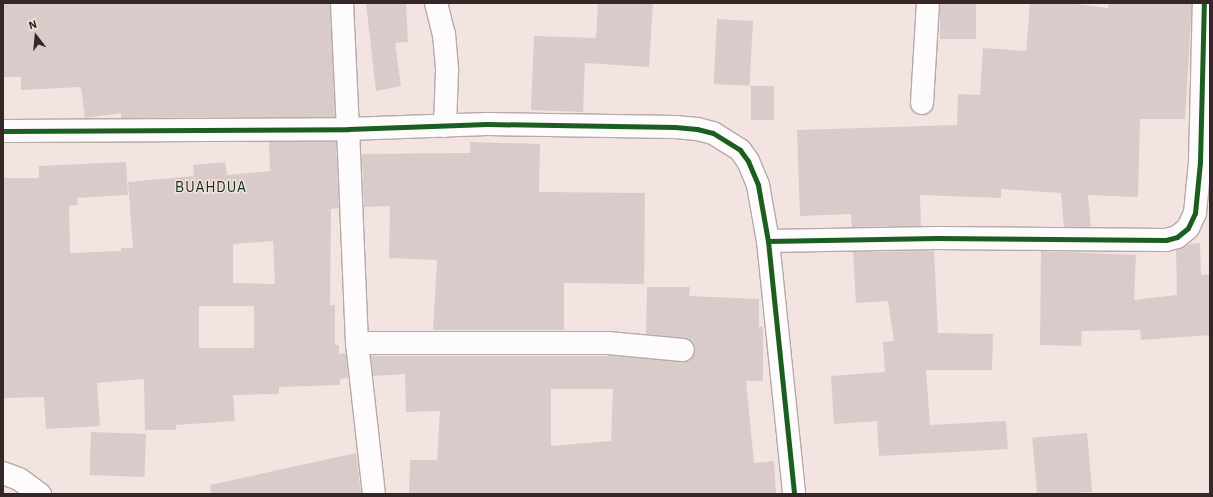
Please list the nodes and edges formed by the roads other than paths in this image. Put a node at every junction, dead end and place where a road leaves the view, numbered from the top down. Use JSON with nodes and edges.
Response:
{"nodes":[{"id":1,"x":342,"y":3,"type":"edge"},
{"id":2,"x":436,"y":3,"type":"edge"},
{"id":3,"x":928,"y":3,"type":"edge"},
{"id":4,"x":1204,"y":3,"type":"edge"},
{"id":5,"x":922,"y":103,"type":"dead end"},
{"id":6,"x":445,"y":126,"type":"junction"},
{"id":7,"x":348,"y":129,"type":"junction"},
{"id":8,"x":3,"y":131,"type":"edge"},
{"id":9,"x":768,"y":241,"type":"junction"},
{"id":10,"x":357,"y":343,"type":"junction"},
{"id":11,"x":683,"y":350,"type":"dead end"},
{"id":12,"x":3,"y":473,"type":"edge"},
{"id":13,"x":40,"y":494,"type":"edge"},
{"id":14,"x":374,"y":494,"type":"edge"},
{"id":15,"x":794,"y":494,"type":"edge"}],
"edges":[{"from":1,"to":7,"type":"street"},
{"from":2,"to":6,"type":"street"},
{"from":3,"to":5,"type":"street"},
{"from":4,"to":9,"type":"street"},
{"from":6,"to":7,"type":"street"},
{"from":6,"to":9,"type":"street"},
{"from":7,"to":8,"type":"street"},
{"from":7,"to":10,"type":"street"},
{"from":9,"to":15,"type":"street"},
{"from":10,"to":11,"type":"street"},
{"from":10,"to":14,"type":"street"},
{"from":12,"to":13,"type":"street"}]}
